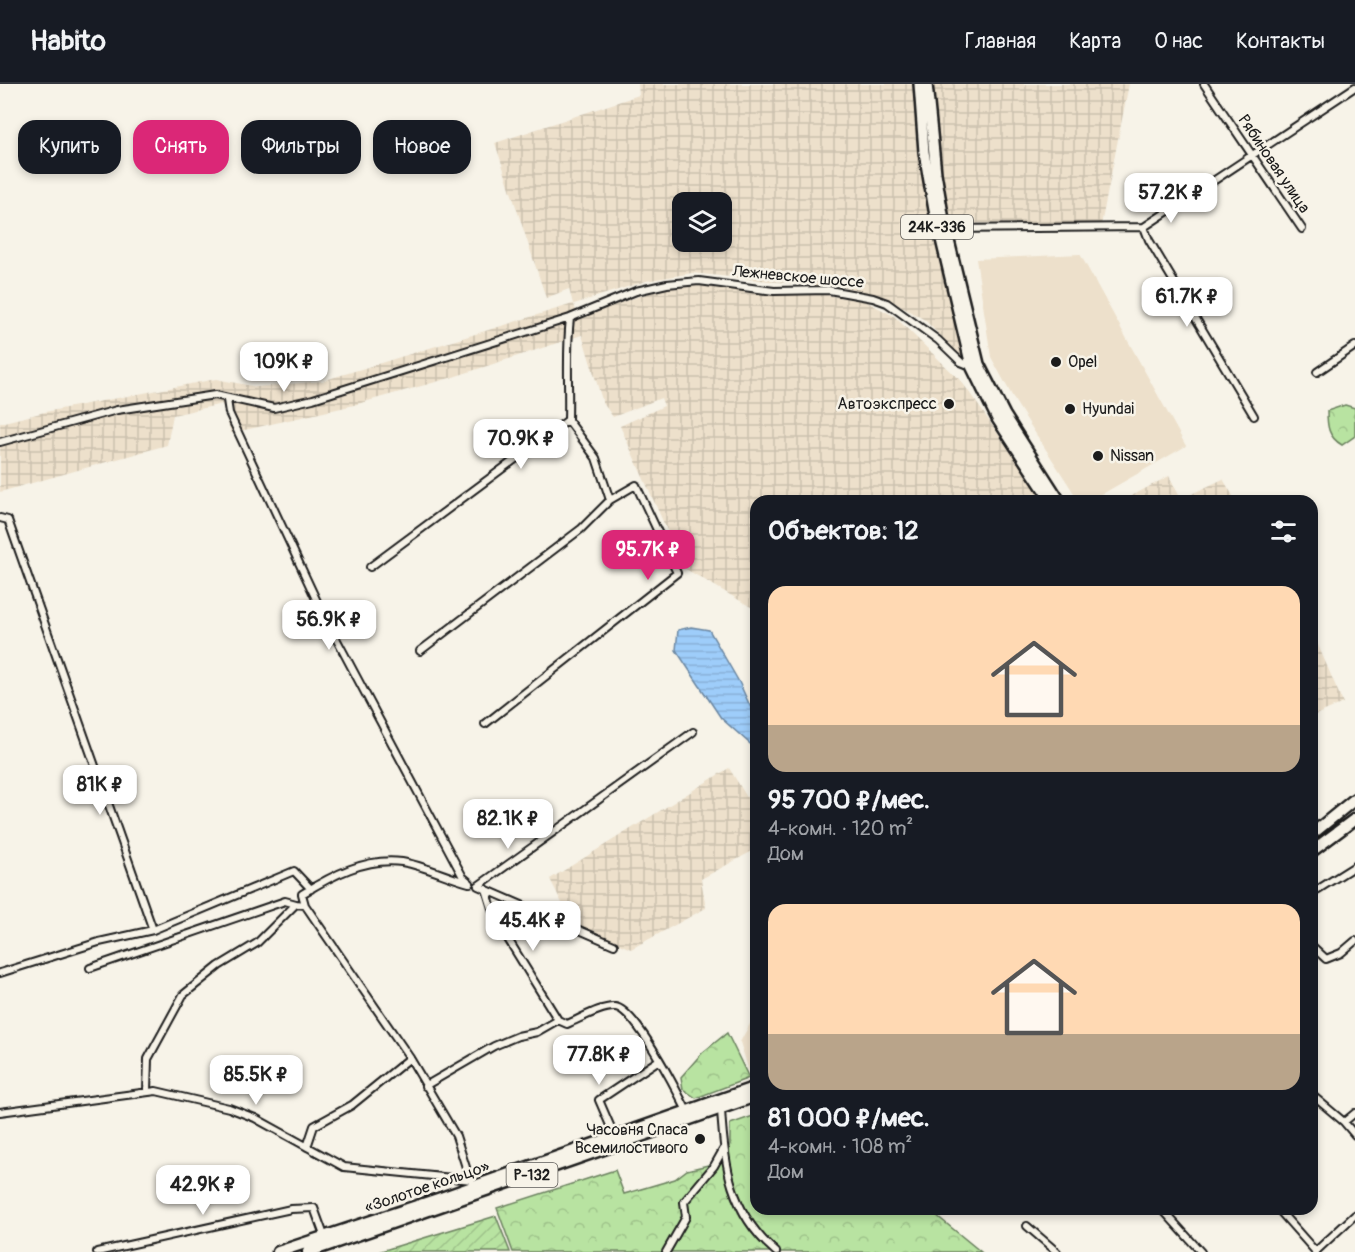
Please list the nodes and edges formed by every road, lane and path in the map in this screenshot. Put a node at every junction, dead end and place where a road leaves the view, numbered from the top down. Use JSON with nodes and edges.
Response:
{"nodes":[{"id":1,"x":919,"y":84,"type":"edge"},
{"id":2,"x":927,"y":84,"type":"edge"},
{"id":3,"x":1204,"y":84,"type":"edge"},
{"id":4,"x":1355,"y":86,"type":"edge"},
{"id":5,"x":1252,"y":157,"type":"junction"},
{"id":6,"x":1144,"y":228,"type":"junction"},
{"id":7,"x":946,"y":229,"type":"junction"},
{"id":8,"x":1302,"y":229,"type":"dead end"},
{"id":9,"x":570,"y":318,"type":"junction"},
{"id":10,"x":1355,"y":346,"type":"edge"},
{"id":11,"x":975,"y":365,"type":"junction"},
{"id":12,"x":1317,"y":372,"type":"dead end"},
{"id":13,"x":227,"y":400,"type":"junction"},
{"id":14,"x":1254,"y":416,"type":"dead end"},
{"id":15,"x":568,"y":420,"type":"junction"},
{"id":16,"x":0,"y":442,"type":"edge"},
{"id":17,"x":1047,"y":495,"type":"edge"},
{"id":18,"x":1056,"y":495,"type":"edge"},
{"id":19,"x":610,"y":500,"type":"junction"},
{"id":20,"x":0,"y":518,"type":"edge"},
{"id":21,"x":370,"y":567,"type":"dead end"},
{"id":22,"x":420,"y":651,"type":"dead end"},
{"id":23,"x":485,"y":724,"type":"dead end"},
{"id":24,"x":693,"y":732,"type":"dead end"},
{"id":25,"x":1355,"y":800,"type":"edge"},
{"id":26,"x":1355,"y":819,"type":"edge"},
{"id":27,"x":1318,"y":829,"type":"edge"},
{"id":28,"x":1318,"y":847,"type":"edge"},
{"id":29,"x":1355,"y":866,"type":"edge"},
{"id":30,"x":470,"y":884,"type":"junction"},
{"id":31,"x":478,"y":885,"type":"junction"},
{"id":32,"x":1318,"y":888,"type":"edge"},
{"id":33,"x":311,"y":889,"type":"junction"},
{"id":34,"x":486,"y":889,"type":"junction"},
{"id":35,"x":296,"y":903,"type":"junction"},
{"id":36,"x":305,"y":905,"type":"junction"},
{"id":37,"x":153,"y":930,"type":"junction"},
{"id":38,"x":1355,"y":941,"type":"edge"},
{"id":39,"x":614,"y":945,"type":"dead end"},
{"id":40,"x":1318,"y":952,"type":"edge"},
{"id":41,"x":90,"y":968,"type":"dead end"},
{"id":42,"x":0,"y":974,"type":"edge"},
{"id":43,"x":558,"y":1020,"type":"junction"},
{"id":44,"x":410,"y":1058,"type":"junction"},
{"id":45,"x":659,"y":1060,"type":"junction"},
{"id":46,"x":425,"y":1086,"type":"junction"},
{"id":47,"x":750,"y":1089,"type":"edge"},
{"id":48,"x":147,"y":1091,"type":"junction"},
{"id":49,"x":750,"y":1098,"type":"edge"},
{"id":50,"x":1318,"y":1100,"type":"edge"},
{"id":51,"x":721,"y":1108,"type":"junction"},
{"id":52,"x":687,"y":1111,"type":"junction"},
{"id":53,"x":0,"y":1112,"type":"edge"},
{"id":54,"x":1355,"y":1113,"type":"edge"},
{"id":55,"x":1344,"y":1122,"type":"junction"},
{"id":56,"x":1355,"y":1135,"type":"edge"},
{"id":57,"x":615,"y":1137,"type":"junction"},
{"id":58,"x":307,"y":1148,"type":"junction"},
{"id":59,"x":723,"y":1150,"type":"junction"},
{"id":60,"x":470,"y":1179,"type":"junction"},
{"id":61,"x":487,"y":1182,"type":"junction"},
{"id":62,"x":499,"y":1187,"type":"junction"},
{"id":63,"x":1167,"y":1215,"type":"edge"},
{"id":64,"x":1283,"y":1215,"type":"edge"},
{"id":65,"x":1355,"y":1215,"type":"edge"},
{"id":66,"x":1027,"y":1226,"type":"dead end"},
{"id":67,"x":325,"y":1238,"type":"junction"},
{"id":68,"x":97,"y":1252,"type":"edge"},
{"id":69,"x":278,"y":1252,"type":"edge"},
{"id":70,"x":308,"y":1252,"type":"edge"},
{"id":71,"x":666,"y":1252,"type":"edge"},
{"id":72,"x":776,"y":1252,"type":"edge"},
{"id":73,"x":1057,"y":1252,"type":"edge"},
{"id":74,"x":1201,"y":1252,"type":"edge"},
{"id":75,"x":1316,"y":1252,"type":"edge"}],
"edges":[{"from":1,"to":11,"type":"main road","number":"24К-336"},
{"from":2,"to":7,"type":"main road","number":"24К-336"},
{"from":3,"to":5,"type":"street","name":"Рябиновая улица"},
{"from":4,"to":5,"type":"street"},
{"from":5,"to":6,"type":"street"},
{"from":5,"to":8,"type":"street","name":"Рябиновая улица"},
{"from":6,"to":7,"type":"street"},
{"from":6,"to":14,"type":"street"},
{"from":7,"to":11,"type":"main road","number":"24К-336"},
{"from":9,"to":11,"type":"street","name":"Лежневское шоссе"},
{"from":9,"to":13,"type":"street","name":"Лежневское шоссе"},
{"from":9,"to":15,"type":"street"},
{"from":10,"to":12,"type":"street"},
{"from":11,"to":17,"type":"main road","number":"24К-336"},
{"from":11,"to":18,"type":"main road","number":"24К-336"},
{"from":13,"to":16,"type":"street","name":"Лежневское шоссе"},
{"from":13,"to":30,"type":"street"},
{"from":15,"to":19,"type":"street"},
{"from":15,"to":21,"type":"street"},
{"from":19,"to":22,"type":"street"},
{"from":19,"to":23,"type":"street"},
{"from":20,"to":37,"type":"street"},
{"from":24,"to":31,"type":"street"},
{"from":25,"to":27,"type":"highway"},
{"from":26,"to":28,"type":"highway"},
{"from":29,"to":32,"type":"street"},
{"from":30,"to":31,"type":"street"},
{"from":30,"to":33,"type":"street"},
{"from":31,"to":34,"type":"street"},
{"from":33,"to":36,"type":"street"},
{"from":33,"to":37,"type":"street"},
{"from":34,"to":39,"type":"street"},
{"from":34,"to":43,"type":"street"},
{"from":35,"to":36,"type":"street"},
{"from":35,"to":41,"type":"street"},
{"from":35,"to":48,"type":"street"},
{"from":36,"to":44,"type":"street"},
{"from":37,"to":42,"type":"street"},
{"from":38,"to":40,"type":"street"},
{"from":43,"to":45,"type":"street"},
{"from":43,"to":46,"type":"street"},
{"from":44,"to":46,"type":"street"},
{"from":44,"to":58,"type":"street"},
{"from":45,"to":52,"type":"street"},
{"from":45,"to":57,"type":"street"},
{"from":46,"to":60,"type":"street"},
{"from":47,"to":52,"type":"highway","name":"«Золотое кольцо»","number":"Р-132"},
{"from":48,"to":53,"type":"street"},
{"from":48,"to":58,"type":"street"},
{"from":49,"to":51,"type":"highway","name":"«Золотое кольцо»","number":"Р-132"},
{"from":50,"to":55,"type":"street"},
{"from":51,"to":59,"type":"street"},
{"from":51,"to":62,"type":"highway","name":"«Золотое кольцо»","number":"Р-132"},
{"from":52,"to":57,"type":"highway","name":"«Золотое кольцо»","number":"Р-132"},
{"from":54,"to":55,"type":"street"},
{"from":55,"to":56,"type":"street"},
{"from":57,"to":61,"type":"highway","name":"«Золотое кольцо»","number":"Р-132"},
{"from":58,"to":60,"type":"street"},
{"from":59,"to":71,"type":"street"},
{"from":59,"to":72,"type":"street"},
{"from":60,"to":61,"type":"street"},
{"from":61,"to":62,"type":"street"},
{"from":61,"to":67,"type":"highway","name":"«Золотое кольцо»","number":"Р-132"},
{"from":62,"to":70,"type":"highway","name":"«Золотое кольцо»","number":"Р-132"},
{"from":63,"to":74,"type":"street"},
{"from":64,"to":75,"type":"street"},
{"from":65,"to":75,"type":"street"},
{"from":66,"to":73,"type":"street"},
{"from":67,"to":68,"type":"street"},
{"from":67,"to":69,"type":"highway","name":"«Золотое кольцо»","number":"Р-132"}]}
